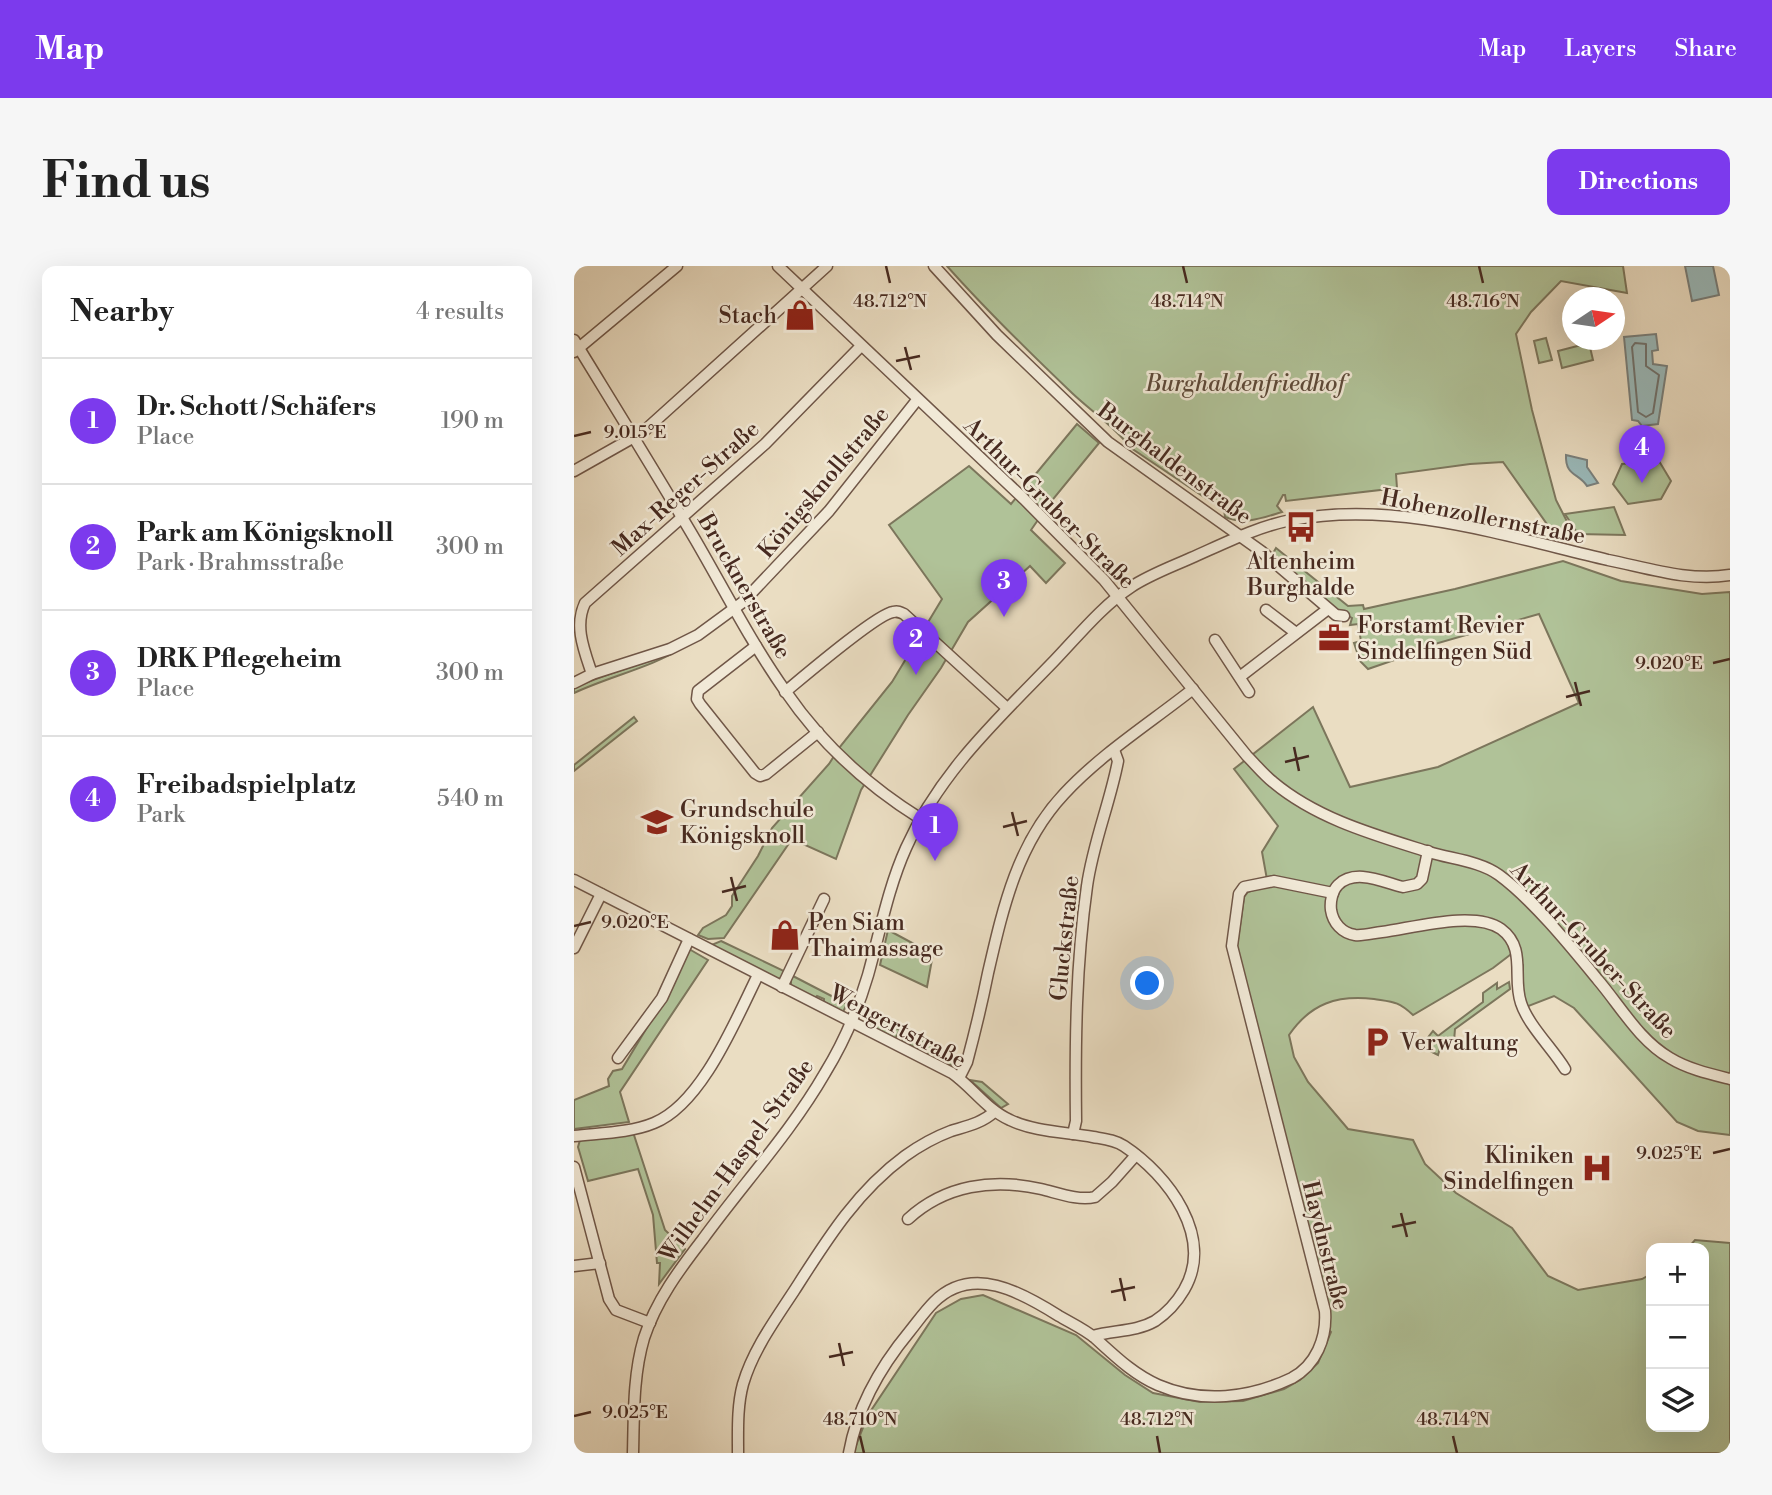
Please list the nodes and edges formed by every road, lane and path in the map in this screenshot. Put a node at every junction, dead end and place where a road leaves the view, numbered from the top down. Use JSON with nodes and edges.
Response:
{"nodes":[{"id":1,"x":677,"y":266,"type":"edge"},
{"id":2,"x":778,"y":266,"type":"edge"},
{"id":3,"x":827,"y":266,"type":"edge"},
{"id":4,"x":934,"y":266,"type":"edge"},
{"id":5,"x":801,"y":289,"type":"junction"},
{"id":6,"x":861,"y":346,"type":"junction"},
{"id":7,"x":576,"y":347,"type":"edge"},
{"id":8,"x":917,"y":400,"type":"junction"},
{"id":9,"x":635,"y":438,"type":"junction"},
{"id":10,"x":574,"y":471,"type":"edge"},
{"id":11,"x":682,"y":518,"type":"junction"},
{"id":12,"x":1238,"y":537,"type":"junction"},
{"id":13,"x":1730,"y":575,"type":"edge"},
{"id":14,"x":1119,"y":597,"type":"junction"},
{"id":15,"x":736,"y":608,"type":"junction"},
{"id":16,"x":1328,"y":608,"type":"junction"},
{"id":17,"x":1266,"y":610,"type":"dead end"},
{"id":18,"x":1344,"y":616,"type":"dead end"},
{"id":19,"x":1296,"y":633,"type":"junction"},
{"id":20,"x":1215,"y":640,"type":"dead end"},
{"id":21,"x":756,"y":646,"type":"junction"},
{"id":22,"x":592,"y":674,"type":"junction"},
{"id":23,"x":1241,"y":676,"type":"junction"},
{"id":24,"x":574,"y":683,"type":"edge"},
{"id":25,"x":1193,"y":689,"type":"junction"},
{"id":26,"x":785,"y":692,"type":"junction"},
{"id":27,"x":1249,"y":692,"type":"dead end"},
{"id":28,"x":1007,"y":708,"type":"junction"},
{"id":29,"x":818,"y":732,"type":"junction"},
{"id":30,"x":1114,"y":750,"type":"junction"},
{"id":31,"x":921,"y":819,"type":"junction"},
{"id":32,"x":1428,"y":851,"type":"junction"},
{"id":33,"x":574,"y":880,"type":"edge"},
{"id":34,"x":1333,"y":893,"type":"junction"},
{"id":35,"x":601,"y":894,"type":"junction"},
{"id":36,"x":824,"y":899,"type":"dead end"},
{"id":37,"x":689,"y":939,"type":"junction"},
{"id":38,"x":574,"y":948,"type":"edge"},
{"id":39,"x":758,"y":975,"type":"junction"},
{"id":40,"x":782,"y":986,"type":"junction"},
{"id":41,"x":852,"y":1022,"type":"junction"},
{"id":42,"x":618,"y":1058,"type":"dead end"},
{"id":43,"x":1565,"y":1069,"type":"dead end"},
{"id":44,"x":959,"y":1078,"type":"junction"},
{"id":45,"x":1730,"y":1079,"type":"edge"},
{"id":46,"x":994,"y":1112,"type":"junction"},
{"id":47,"x":1073,"y":1134,"type":"junction"},
{"id":48,"x":574,"y":1136,"type":"edge"},
{"id":49,"x":1136,"y":1154,"type":"junction"},
{"id":50,"x":574,"y":1167,"type":"edge"},
{"id":51,"x":908,"y":1219,"type":"dead end"},
{"id":52,"x":600,"y":1264,"type":"junction"},
{"id":53,"x":574,"y":1266,"type":"edge"},
{"id":54,"x":650,"y":1324,"type":"junction"},
{"id":55,"x":1093,"y":1336,"type":"junction"},
{"id":56,"x":633,"y":1453,"type":"edge"},
{"id":57,"x":738,"y":1453,"type":"edge"},
{"id":58,"x":849,"y":1453,"type":"edge"}],
"edges":[{"from":1,"to":7,"type":"street"},
{"from":2,"to":5,"type":"street","name":"Arthur-Gruber-Straße"},
{"from":3,"to":5,"type":"street"},
{"from":4,"to":12,"type":"street","name":"Burghaldenstraße"},
{"from":5,"to":6,"type":"street","name":"Arthur-Gruber-Straße"},
{"from":5,"to":9,"type":"street"},
{"from":6,"to":8,"type":"street","name":"Arthur-Gruber-Straße"},
{"from":6,"to":11,"type":"street","name":"Max-Reger-Straße"},
{"from":7,"to":9,"type":"street","name":"Brucknerstraße"},
{"from":8,"to":14,"type":"street","name":"Arthur-Gruber-Straße"},
{"from":8,"to":15,"type":"street","name":"Königsknollstraße"},
{"from":9,"to":10,"type":"street"},
{"from":9,"to":11,"type":"street","name":"Brucknerstraße"},
{"from":11,"to":15,"type":"street","name":"Brucknerstraße"},
{"from":11,"to":22,"type":"street","name":"Max-Reger-Straße"},
{"from":12,"to":13,"type":"street","name":"Hohenzollernstraße"},
{"from":12,"to":14,"type":"street","name":"Hohenzollernstraße"},
{"from":12,"to":16,"type":"street","name":"Burghaldenstraße"},
{"from":14,"to":25,"type":"street","name":"Arthur-Gruber-Straße"},
{"from":14,"to":28,"type":"street","name":"Wilhelm-Haspel-Straße"},
{"from":15,"to":21,"type":"street","name":"Brucknerstraße"},
{"from":15,"to":22,"type":"street","name":"Königsknollstraße"},
{"from":16,"to":18,"type":"street","name":"Burghaldenstraße"},
{"from":16,"to":19,"type":"street"},
{"from":17,"to":19,"type":"street"},
{"from":19,"to":23,"type":"street"},
{"from":20,"to":23,"type":"street"},
{"from":21,"to":26,"type":"street","name":"Brucknerstraße"},
{"from":21,"to":29,"type":"street"},
{"from":22,"to":24,"type":"street","name":"Königsknollstraße"},
{"from":23,"to":27,"type":"street"},
{"from":25,"to":30,"type":"street"},
{"from":25,"to":32,"type":"street","name":"Arthur-Gruber-Straße"},
{"from":26,"to":28,"type":"street"},
{"from":26,"to":29,"type":"street","name":"Brucknerstraße"},
{"from":28,"to":31,"type":"street","name":"Wilhelm-Haspel-Straße"},
{"from":29,"to":31,"type":"street","name":"Brucknerstraße"},
{"from":30,"to":44,"type":"street"},
{"from":30,"to":47,"type":"street","name":"Gluckstraße"},
{"from":31,"to":41,"type":"street","name":"Wilhelm-Haspel-Straße"},
{"from":32,"to":34,"type":"street"},
{"from":32,"to":45,"type":"street","name":"Arthur-Gruber-Straße"},
{"from":33,"to":35,"type":"street","name":"Wengertstraße"},
{"from":34,"to":43,"type":"street"},
{"from":34,"to":55,"type":"street","name":"Haydnstraße"},
{"from":35,"to":37,"type":"street","name":"Wengertstraße"},
{"from":35,"to":38,"type":"street"},
{"from":36,"to":40,"type":"street"},
{"from":37,"to":39,"type":"street","name":"Wengertstraße"},
{"from":37,"to":42,"type":"street"},
{"from":39,"to":40,"type":"street","name":"Wengertstraße"},
{"from":39,"to":48,"type":"street"},
{"from":40,"to":41,"type":"street","name":"Wengertstraße"},
{"from":41,"to":44,"type":"street","name":"Wengertstraße"},
{"from":41,"to":54,"type":"street","name":"Wilhelm-Haspel-Straße"},
{"from":44,"to":46,"type":"street","name":"Wengertstraße"},
{"from":46,"to":47,"type":"street","name":"Wengertstraße"},
{"from":46,"to":57,"type":"street"},
{"from":47,"to":49,"type":"street","name":"Wengertstraße"},
{"from":49,"to":51,"type":"street"},
{"from":49,"to":55,"type":"street","name":"Wengertstraße"},
{"from":50,"to":52,"type":"street"},
{"from":52,"to":53,"type":"street"},
{"from":52,"to":54,"type":"street"},
{"from":54,"to":56,"type":"street","name":"Wilhelm-Haspel-Straße"},
{"from":55,"to":58,"type":"street","name":"Haydnstraße"}]}
